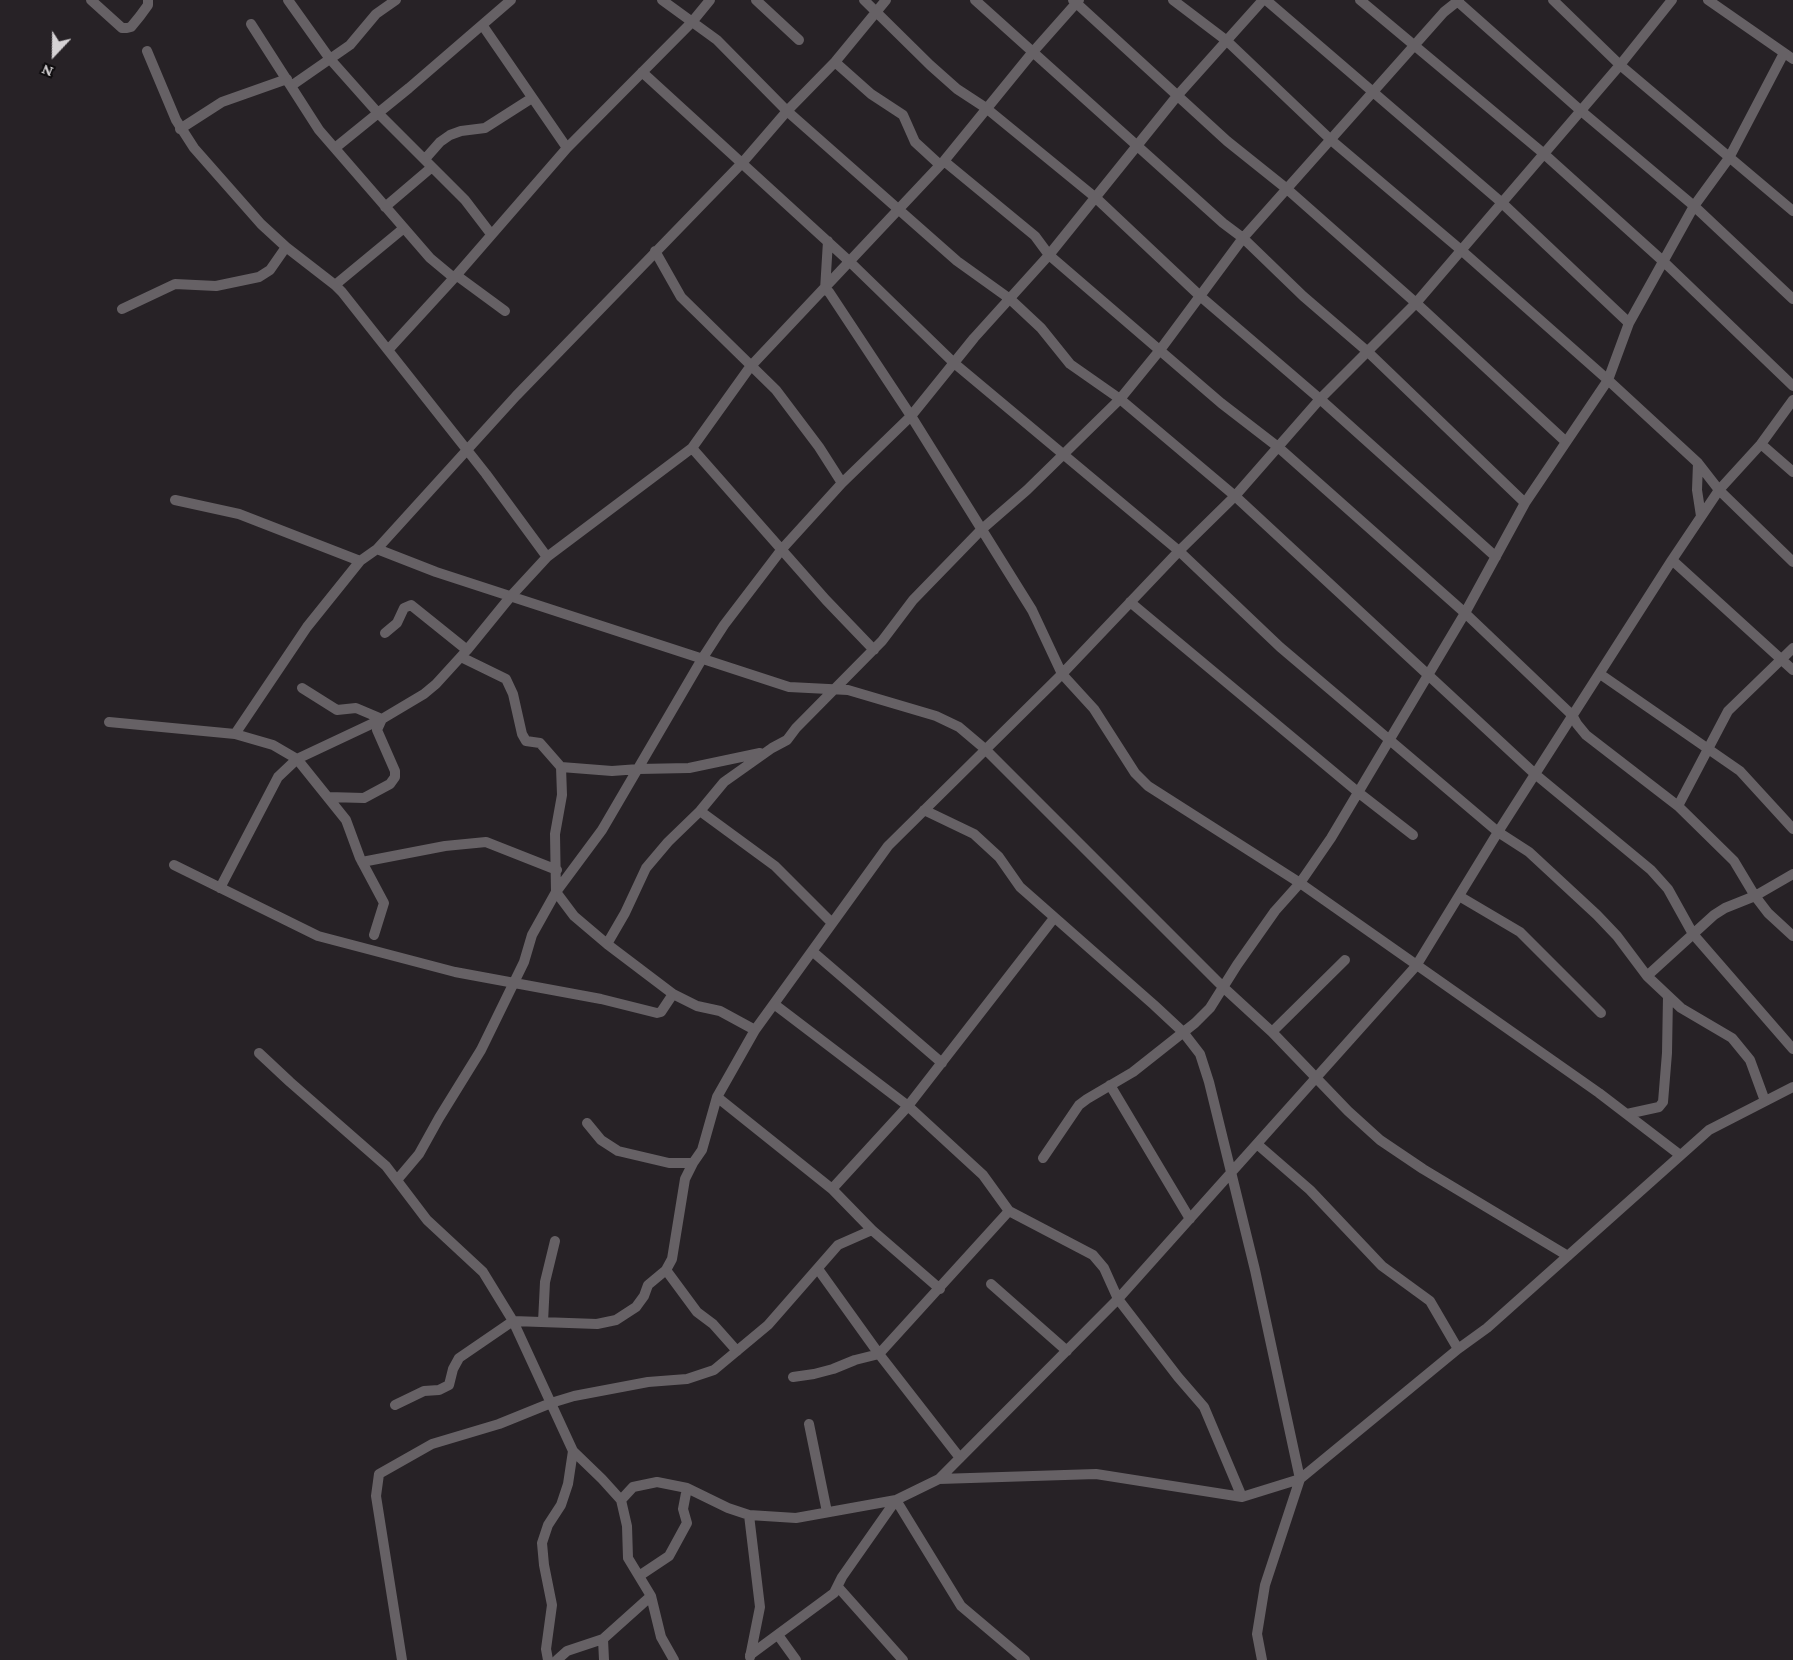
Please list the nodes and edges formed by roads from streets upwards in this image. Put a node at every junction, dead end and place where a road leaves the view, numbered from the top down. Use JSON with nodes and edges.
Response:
{"nodes":[{"id":1,"x":91,"y":0,"type":"edge"},
{"id":2,"x":148,"y":0,"type":"edge"},
{"id":3,"x":288,"y":0,"type":"edge"},
{"id":4,"x":396,"y":0,"type":"edge"},
{"id":5,"x":511,"y":0,"type":"edge"},
{"id":6,"x":662,"y":0,"type":"edge"},
{"id":7,"x":710,"y":0,"type":"edge"},
{"id":8,"x":756,"y":0,"type":"edge"},
{"id":9,"x":864,"y":0,"type":"edge"},
{"id":10,"x":886,"y":0,"type":"edge"},
{"id":11,"x":975,"y":0,"type":"edge"},
{"id":12,"x":1173,"y":0,"type":"edge"},
{"id":13,"x":1265,"y":0,"type":"edge"},
{"id":14,"x":1359,"y":0,"type":"edge"},
{"id":15,"x":1552,"y":0,"type":"edge"},
{"id":16,"x":1672,"y":0,"type":"edge"},
{"id":17,"x":1708,"y":0,"type":"edge"},
{"id":18,"x":1076,"y":1,"type":"edge"},
{"id":19,"x":1458,"y":1,"type":"edge"},
{"id":20,"x":875,"y":12,"type":"junction"},
{"id":21,"x":692,"y":22,"type":"junction"},
{"id":22,"x":251,"y":24,"type":"dead end"},
{"id":23,"x":483,"y":26,"type":"junction"},
{"id":24,"x":799,"y":39,"type":"dead end"},
{"id":25,"x":1227,"y":41,"type":"junction"},
{"id":26,"x":1414,"y":45,"type":"junction"},
{"id":27,"x":147,"y":51,"type":"dead end"},
{"id":28,"x":1032,"y":53,"type":"junction"},
{"id":29,"x":1789,"y":56,"type":"edge"},
{"id":30,"x":330,"y":59,"type":"junction"},
{"id":31,"x":835,"y":62,"type":"junction"},
{"id":32,"x":1620,"y":65,"type":"junction"},
{"id":33,"x":642,"y":72,"type":"junction"},
{"id":34,"x":289,"y":83,"type":"junction"},
{"id":35,"x":1373,"y":93,"type":"junction"},
{"id":36,"x":1177,"y":96,"type":"junction"},
{"id":37,"x":532,"y":98,"type":"junction"},
{"id":38,"x":986,"y":108,"type":"junction"},
{"id":39,"x":1580,"y":110,"type":"junction"},
{"id":40,"x":787,"y":111,"type":"junction"},
{"id":41,"x":378,"y":113,"type":"junction"},
{"id":42,"x":180,"y":129,"type":"junction"},
{"id":43,"x":1331,"y":140,"type":"junction"},
{"id":44,"x":1139,"y":146,"type":"junction"},
{"id":45,"x":335,"y":148,"type":"junction"},
{"id":46,"x":567,"y":148,"type":"junction"},
{"id":47,"x":1543,"y":153,"type":"junction"},
{"id":48,"x":1729,"y":158,"type":"junction"},
{"id":49,"x":743,"y":162,"type":"junction"},
{"id":50,"x":429,"y":163,"type":"junction"},
{"id":51,"x":942,"y":163,"type":"junction"},
{"id":52,"x":1287,"y":189,"type":"junction"},
{"id":53,"x":1096,"y":198,"type":"junction"},
{"id":54,"x":1501,"y":202,"type":"junction"},
{"id":55,"x":1694,"y":206,"type":"junction"},
{"id":56,"x":385,"y":207,"type":"junction"},
{"id":57,"x":899,"y":210,"type":"junction"},
{"id":58,"x":1793,"y":211,"type":"edge"},
{"id":59,"x":404,"y":228,"type":"junction"},
{"id":60,"x":491,"y":234,"type":"junction"},
{"id":61,"x":1243,"y":238,"type":"junction"},
{"id":62,"x":828,"y":241,"type":"junction"},
{"id":63,"x":286,"y":247,"type":"junction"},
{"id":64,"x":1461,"y":250,"type":"junction"},
{"id":65,"x":655,"y":251,"type":"junction"},
{"id":66,"x":1049,"y":255,"type":"junction"},
{"id":67,"x":850,"y":262,"type":"junction"},
{"id":68,"x":1664,"y":262,"type":"junction"},
{"id":69,"x":455,"y":277,"type":"junction"},
{"id":70,"x":335,"y":285,"type":"junction"},
{"id":71,"x":825,"y":290,"type":"junction"},
{"id":72,"x":1200,"y":296,"type":"junction"},
{"id":73,"x":1010,"y":299,"type":"junction"},
{"id":74,"x":1793,"y":299,"type":"edge"},
{"id":75,"x":1416,"y":303,"type":"junction"},
{"id":76,"x":122,"y":309,"type":"dead end"},
{"id":77,"x":505,"y":311,"type":"dead end"},
{"id":78,"x":1629,"y":323,"type":"junction"},
{"id":79,"x":388,"y":350,"type":"junction"},
{"id":80,"x":1160,"y":350,"type":"junction"},
{"id":81,"x":1368,"y":352,"type":"junction"},
{"id":82,"x":954,"y":363,"type":"junction"},
{"id":83,"x":750,"y":367,"type":"junction"},
{"id":84,"x":1608,"y":380,"type":"junction"},
{"id":85,"x":1793,"y":386,"type":"edge"},
{"id":86,"x":1120,"y":399,"type":"junction"},
{"id":87,"x":1320,"y":399,"type":"junction"},
{"id":88,"x":1793,"y":400,"type":"edge"},
{"id":89,"x":911,"y":416,"type":"junction"},
{"id":90,"x":1566,"y":441,"type":"junction"},
{"id":91,"x":1761,"y":444,"type":"junction"},
{"id":92,"x":1278,"y":447,"type":"junction"},
{"id":93,"x":692,"y":448,"type":"junction"},
{"id":94,"x":467,"y":450,"type":"junction"},
{"id":95,"x":1063,"y":455,"type":"junction"},
{"id":96,"x":1698,"y":463,"type":"junction"},
{"id":97,"x":1793,"y":472,"type":"edge"},
{"id":98,"x":842,"y":483,"type":"junction"},
{"id":99,"x":1719,"y":490,"type":"junction"},
{"id":100,"x":1235,"y":496,"type":"junction"},
{"id":101,"x":175,"y":500,"type":"dead end"},
{"id":102,"x":1525,"y":503,"type":"junction"},
{"id":103,"x":1701,"y":516,"type":"junction"},
{"id":104,"x":981,"y":530,"type":"junction"},
{"id":105,"x":377,"y":549,"type":"junction"},
{"id":106,"x":782,"y":549,"type":"junction"},
{"id":107,"x":1179,"y":551,"type":"junction"},
{"id":108,"x":547,"y":557,"type":"junction"},
{"id":109,"x":1496,"y":557,"type":"junction"},
{"id":110,"x":1672,"y":560,"type":"junction"},
{"id":111,"x":360,"y":561,"type":"junction"},
{"id":112,"x":1793,"y":562,"type":"edge"},
{"id":113,"x":511,"y":596,"type":"junction"},
{"id":114,"x":1130,"y":602,"type":"junction"},
{"id":115,"x":1466,"y":613,"type":"junction"},
{"id":116,"x":386,"y":633,"type":"dead end"},
{"id":117,"x":1793,"y":648,"type":"edge"},
{"id":118,"x":874,"y":650,"type":"junction"},
{"id":119,"x":464,"y":653,"type":"junction"},
{"id":120,"x":702,"y":658,"type":"junction"},
{"id":121,"x":1782,"y":660,"type":"junction"},
{"id":122,"x":1793,"y":670,"type":"edge"},
{"id":123,"x":1062,"y":674,"type":"junction"},
{"id":124,"x":1430,"y":674,"type":"junction"},
{"id":125,"x":1600,"y":674,"type":"junction"},
{"id":126,"x":302,"y":688,"type":"dead end"},
{"id":127,"x":836,"y":690,"type":"junction"},
{"id":128,"x":1572,"y":714,"type":"junction"},
{"id":129,"x":382,"y":719,"type":"junction"},
{"id":130,"x":109,"y":722,"type":"dead end"},
{"id":131,"x":235,"y":734,"type":"junction"},
{"id":132,"x":1389,"y":740,"type":"junction"},
{"id":133,"x":985,"y":749,"type":"junction"},
{"id":134,"x":1708,"y":750,"type":"junction"},
{"id":135,"x":766,"y":752,"type":"junction"},
{"id":136,"x":297,"y":759,"type":"junction"},
{"id":137,"x":561,"y":767,"type":"junction"},
{"id":138,"x":639,"y":769,"type":"junction"},
{"id":139,"x":1536,"y":774,"type":"junction"},
{"id":140,"x":1359,"y":794,"type":"junction"},
{"id":141,"x":328,"y":797,"type":"junction"},
{"id":142,"x":1678,"y":806,"type":"junction"},
{"id":143,"x":924,"y":810,"type":"junction"},
{"id":144,"x":700,"y":811,"type":"junction"},
{"id":145,"x":1793,"y":830,"type":"edge"},
{"id":146,"x":1498,"y":832,"type":"junction"},
{"id":147,"x":1413,"y":835,"type":"dead end"},
{"id":148,"x":362,"y":862,"type":"junction"},
{"id":149,"x":174,"y":865,"type":"dead end"},
{"id":150,"x":557,"y":870,"type":"junction"},
{"id":151,"x":1793,"y":874,"type":"edge"},
{"id":152,"x":1300,"y":883,"type":"junction"},
{"id":153,"x":220,"y":888,"type":"junction"},
{"id":154,"x":556,"y":892,"type":"junction"},
{"id":155,"x":1459,"y":896,"type":"junction"},
{"id":156,"x":1755,"y":896,"type":"junction"},
{"id":157,"x":1054,"y":918,"type":"junction"},
{"id":158,"x":832,"y":923,"type":"junction"},
{"id":159,"x":1693,"y":934,"type":"junction"},
{"id":160,"x":374,"y":935,"type":"dead end"},
{"id":161,"x":1793,"y":936,"type":"edge"},
{"id":162,"x":607,"y":944,"type":"junction"},
{"id":163,"x":812,"y":951,"type":"junction"},
{"id":164,"x":1345,"y":960,"type":"dead end"},
{"id":165,"x":1416,"y":966,"type":"junction"},
{"id":166,"x":1647,"y":976,"type":"junction"},
{"id":167,"x":513,"y":983,"type":"junction"},
{"id":168,"x":1223,"y":987,"type":"junction"},
{"id":169,"x":674,"y":994,"type":"junction"},
{"id":170,"x":1668,"y":996,"type":"junction"},
{"id":171,"x":774,"y":1004,"type":"junction"},
{"id":172,"x":1601,"y":1013,"type":"dead end"},
{"id":173,"x":755,"y":1030,"type":"junction"},
{"id":174,"x":1183,"y":1032,"type":"junction"},
{"id":175,"x":1272,"y":1032,"type":"junction"},
{"id":176,"x":1793,"y":1049,"type":"edge"},
{"id":177,"x":259,"y":1053,"type":"dead end"},
{"id":178,"x":942,"y":1063,"type":"junction"},
{"id":179,"x":1316,"y":1078,"type":"junction"},
{"id":180,"x":1110,"y":1085,"type":"junction"},
{"id":181,"x":1793,"y":1087,"type":"edge"},
{"id":182,"x":717,"y":1097,"type":"junction"},
{"id":183,"x":1765,"y":1101,"type":"junction"},
{"id":184,"x":908,"y":1106,"type":"junction"},
{"id":185,"x":1627,"y":1114,"type":"junction"},
{"id":186,"x":587,"y":1123,"type":"dead end"},
{"id":187,"x":1257,"y":1144,"type":"junction"},
{"id":188,"x":1680,"y":1155,"type":"junction"},
{"id":189,"x":1043,"y":1158,"type":"dead end"},
{"id":190,"x":693,"y":1163,"type":"junction"},
{"id":191,"x":1232,"y":1172,"type":"junction"},
{"id":192,"x":397,"y":1180,"type":"junction"},
{"id":193,"x":832,"y":1189,"type":"junction"},
{"id":194,"x":1010,"y":1211,"type":"junction"},
{"id":195,"x":1190,"y":1219,"type":"junction"},
{"id":196,"x":872,"y":1230,"type":"junction"},
{"id":197,"x":555,"y":1241,"type":"dead end"},
{"id":198,"x":1568,"y":1256,"type":"junction"},
{"id":199,"x":818,"y":1269,"type":"junction"},
{"id":200,"x":666,"y":1270,"type":"junction"},
{"id":201,"x":991,"y":1284,"type":"dead end"},
{"id":202,"x":940,"y":1289,"type":"junction"},
{"id":203,"x":1118,"y":1299,"type":"junction"},
{"id":204,"x":513,"y":1322,"type":"junction"},
{"id":205,"x":543,"y":1322,"type":"junction"},
{"id":206,"x":1458,"y":1349,"type":"junction"},
{"id":207,"x":737,"y":1351,"type":"junction"},
{"id":208,"x":1067,"y":1351,"type":"junction"},
{"id":209,"x":879,"y":1354,"type":"junction"},
{"id":210,"x":793,"y":1377,"type":"dead end"},
{"id":211,"x":551,"y":1403,"type":"junction"},
{"id":212,"x":394,"y":1405,"type":"dead end"},
{"id":213,"x":809,"y":1424,"type":"dead end"},
{"id":214,"x":573,"y":1451,"type":"junction"},
{"id":215,"x":960,"y":1458,"type":"junction"},
{"id":216,"x":939,"y":1479,"type":"junction"},
{"id":217,"x":1300,"y":1479,"type":"junction"},
{"id":218,"x":687,"y":1488,"type":"junction"},
{"id":219,"x":1242,"y":1497,"type":"junction"},
{"id":220,"x":621,"y":1500,"type":"junction"},
{"id":221,"x":896,"y":1500,"type":"junction"},
{"id":222,"x":828,"y":1512,"type":"junction"},
{"id":223,"x":749,"y":1515,"type":"junction"},
{"id":224,"x":639,"y":1576,"type":"junction"},
{"id":225,"x":838,"y":1587,"type":"junction"},
{"id":226,"x":651,"y":1596,"type":"junction"},
{"id":227,"x":778,"y":1635,"type":"junction"},
{"id":228,"x":603,"y":1639,"type":"junction"},
{"id":229,"x":750,"y":1658,"type":"edge"},
{"id":230,"x":1260,"y":1659,"type":"edge"},
{"id":231,"x":402,"y":1660,"type":"edge"},
{"id":232,"x":548,"y":1660,"type":"edge"},
{"id":233,"x":557,"y":1660,"type":"edge"},
{"id":234,"x":604,"y":1660,"type":"edge"},
{"id":235,"x":674,"y":1660,"type":"edge"},
{"id":236,"x":796,"y":1660,"type":"edge"},
{"id":237,"x":903,"y":1660,"type":"edge"},
{"id":238,"x":1025,"y":1660,"type":"edge"}],
"edges":[{"from":1,"to":2,"type":"street"},
{"from":3,"to":30,"type":"street"},
{"from":4,"to":30,"type":"street"},
{"from":5,"to":23,"type":"street"},
{"from":6,"to":21,"type":"street"},
{"from":7,"to":21,"type":"street"},
{"from":8,"to":24,"type":"street"},
{"from":9,"to":20,"type":"street"},
{"from":10,"to":20,"type":"street"},
{"from":11,"to":28,"type":"street"},
{"from":12,"to":25,"type":"street"},
{"from":13,"to":25,"type":"street"},
{"from":13,"to":35,"type":"street"},
{"from":14,"to":26,"type":"street"},
{"from":15,"to":32,"type":"street"},
{"from":16,"to":32,"type":"street"},
{"from":17,"to":29,"type":"street"},
{"from":18,"to":28,"type":"street"},
{"from":18,"to":36,"type":"street"},
{"from":19,"to":26,"type":"street"},
{"from":19,"to":39,"type":"street"},
{"from":20,"to":31,"type":"street"},
{"from":20,"to":38,"type":"street"},
{"from":21,"to":33,"type":"street"},
{"from":21,"to":40,"type":"street"},
{"from":22,"to":34,"type":"street"},
{"from":23,"to":37,"type":"street"},
{"from":23,"to":41,"type":"street"},
{"from":25,"to":36,"type":"street"},
{"from":25,"to":43,"type":"street"},
{"from":26,"to":35,"type":"street"},
{"from":26,"to":47,"type":"street"},
{"from":27,"to":42,"type":"street"},
{"from":28,"to":38,"type":"street"},
{"from":28,"to":44,"type":"street"},
{"from":29,"to":48,"type":"street"},
{"from":30,"to":34,"type":"street"},
{"from":30,"to":41,"type":"street"},
{"from":31,"to":40,"type":"street"},
{"from":31,"to":51,"type":"street"},
{"from":32,"to":39,"type":"street"},
{"from":32,"to":48,"type":"street"},
{"from":33,"to":46,"type":"street"},
{"from":33,"to":49,"type":"street"},
{"from":34,"to":42,"type":"street"},
{"from":34,"to":45,"type":"street"},
{"from":35,"to":43,"type":"street"},
{"from":35,"to":54,"type":"street"},
{"from":36,"to":44,"type":"street"},
{"from":36,"to":52,"type":"street"},
{"from":37,"to":46,"type":"street"},
{"from":37,"to":50,"type":"street"},
{"from":38,"to":51,"type":"street"},
{"from":38,"to":53,"type":"street"},
{"from":39,"to":47,"type":"street"},
{"from":39,"to":55,"type":"street"},
{"from":40,"to":49,"type":"street"},
{"from":40,"to":57,"type":"street"},
{"from":41,"to":45,"type":"street"},
{"from":41,"to":50,"type":"street"},
{"from":42,"to":63,"type":"street"},
{"from":43,"to":52,"type":"street"},
{"from":43,"to":64,"type":"street"},
{"from":44,"to":53,"type":"street"},
{"from":44,"to":61,"type":"street"},
{"from":45,"to":56,"type":"street"},
{"from":46,"to":60,"type":"street"},
{"from":47,"to":54,"type":"street"},
{"from":47,"to":68,"type":"street"},
{"from":48,"to":55,"type":"street"},
{"from":48,"to":58,"type":"street"},
{"from":49,"to":62,"type":"street"},
{"from":49,"to":65,"type":"street"},
{"from":50,"to":56,"type":"street"},
{"from":50,"to":60,"type":"street"},
{"from":51,"to":57,"type":"street"},
{"from":51,"to":66,"type":"street"},
{"from":52,"to":61,"type":"street"},
{"from":52,"to":75,"type":"street"},
{"from":53,"to":66,"type":"street"},
{"from":53,"to":72,"type":"street"},
{"from":54,"to":64,"type":"street"},
{"from":54,"to":78,"type":"street"},
{"from":55,"to":68,"type":"street"},
{"from":55,"to":74,"type":"street"},
{"from":56,"to":59,"type":"street"},
{"from":57,"to":67,"type":"street"},
{"from":57,"to":73,"type":"street"},
{"from":59,"to":69,"type":"street"},
{"from":59,"to":70,"type":"street"},
{"from":60,"to":69,"type":"street"},
{"from":61,"to":72,"type":"street"},
{"from":61,"to":81,"type":"street"},
{"from":62,"to":67,"type":"street"},
{"from":62,"to":71,"type":"street"},
{"from":63,"to":70,"type":"street"},
{"from":63,"to":76,"type":"street"},
{"from":64,"to":75,"type":"street"},
{"from":64,"to":84,"type":"street"},
{"from":65,"to":83,"type":"street"},
{"from":65,"to":94,"type":"street"},
{"from":66,"to":73,"type":"street"},
{"from":66,"to":80,"type":"street"},
{"from":67,"to":71,"type":"street"},
{"from":67,"to":82,"type":"street"},
{"from":68,"to":78,"type":"street"},
{"from":68,"to":85,"type":"street"},
{"from":69,"to":77,"type":"street"},
{"from":69,"to":79,"type":"street"},
{"from":70,"to":79,"type":"street"},
{"from":71,"to":83,"type":"street"},
{"from":71,"to":89,"type":"street"},
{"from":72,"to":80,"type":"street"},
{"from":72,"to":87,"type":"street"},
{"from":73,"to":82,"type":"street"},
{"from":73,"to":86,"type":"street"},
{"from":75,"to":81,"type":"street"},
{"from":75,"to":90,"type":"street"},
{"from":78,"to":84,"type":"street"},
{"from":79,"to":94,"type":"street"},
{"from":80,"to":86,"type":"street"},
{"from":80,"to":92,"type":"street"},
{"from":81,"to":87,"type":"street"},
{"from":81,"to":102,"type":"street"},
{"from":82,"to":89,"type":"street"},
{"from":82,"to":95,"type":"street"},
{"from":83,"to":93,"type":"street"},
{"from":83,"to":98,"type":"street"},
{"from":84,"to":90,"type":"street"},
{"from":84,"to":96,"type":"street"},
{"from":86,"to":95,"type":"street"},
{"from":86,"to":100,"type":"street"},
{"from":87,"to":92,"type":"street"},
{"from":87,"to":109,"type":"street"},
{"from":88,"to":91,"type":"street"},
{"from":89,"to":98,"type":"street"},
{"from":89,"to":104,"type":"street"},
{"from":90,"to":102,"type":"street"},
{"from":91,"to":97,"type":"street"},
{"from":91,"to":99,"type":"street"},
{"from":92,"to":100,"type":"street"},
{"from":92,"to":115,"type":"street"},
{"from":93,"to":106,"type":"street"},
{"from":93,"to":108,"type":"street"},
{"from":94,"to":105,"type":"street"},
{"from":94,"to":108,"type":"street"},
{"from":95,"to":104,"type":"street"},
{"from":95,"to":107,"type":"street"},
{"from":96,"to":99,"type":"street"},
{"from":96,"to":103,"type":"street"},
{"from":98,"to":106,"type":"street"},
{"from":99,"to":103,"type":"street"},
{"from":99,"to":112,"type":"street"},
{"from":100,"to":107,"type":"street"},
{"from":100,"to":124,"type":"street"},
{"from":101,"to":111,"type":"street"},
{"from":102,"to":109,"type":"street"},
{"from":103,"to":110,"type":"street"},
{"from":104,"to":118,"type":"street"},
{"from":104,"to":123,"type":"street"},
{"from":105,"to":111,"type":"street"},
{"from":105,"to":113,"type":"street"},
{"from":106,"to":118,"type":"street"},
{"from":106,"to":120,"type":"street"},
{"from":107,"to":114,"type":"street"},
{"from":107,"to":132,"type":"street"},
{"from":108,"to":113,"type":"street"},
{"from":109,"to":115,"type":"street"},
{"from":110,"to":121,"type":"street"},
{"from":110,"to":125,"type":"street"},
{"from":111,"to":131,"type":"street"},
{"from":113,"to":119,"type":"street"},
{"from":113,"to":120,"type":"street"},
{"from":114,"to":123,"type":"street"},
{"from":114,"to":140,"type":"street"},
{"from":115,"to":124,"type":"street"},
{"from":115,"to":128,"type":"street"},
{"from":116,"to":119,"type":"street"},
{"from":117,"to":121,"type":"street"},
{"from":118,"to":127,"type":"street"},
{"from":119,"to":129,"type":"street"},
{"from":119,"to":137,"type":"street"},
{"from":120,"to":127,"type":"street"},
{"from":120,"to":138,"type":"street"},
{"from":121,"to":122,"type":"street"},
{"from":121,"to":134,"type":"street"},
{"from":123,"to":133,"type":"street"},
{"from":123,"to":152,"type":"street"},
{"from":124,"to":132,"type":"street"},
{"from":124,"to":139,"type":"street"},
{"from":125,"to":128,"type":"street"},
{"from":125,"to":134,"type":"street"},
{"from":126,"to":129,"type":"street"},
{"from":127,"to":133,"type":"street"},
{"from":127,"to":135,"type":"street"},
{"from":128,"to":139,"type":"street"},
{"from":128,"to":142,"type":"street"},
{"from":129,"to":136,"type":"street"},
{"from":129,"to":141,"type":"street"},
{"from":130,"to":131,"type":"street"},
{"from":131,"to":136,"type":"street"},
{"from":132,"to":140,"type":"street"},
{"from":132,"to":146,"type":"street"},
{"from":133,"to":143,"type":"street"},
{"from":133,"to":168,"type":"street"},
{"from":134,"to":142,"type":"street"},
{"from":134,"to":145,"type":"street"},
{"from":135,"to":138,"type":"street"},
{"from":135,"to":144,"type":"street"},
{"from":136,"to":141,"type":"street"},
{"from":136,"to":153,"type":"street"},
{"from":137,"to":138,"type":"street"},
{"from":137,"to":150,"type":"street"},
{"from":138,"to":154,"type":"street"},
{"from":139,"to":146,"type":"street"},
{"from":139,"to":159,"type":"street"},
{"from":140,"to":147,"type":"street"},
{"from":140,"to":152,"type":"street"},
{"from":141,"to":148,"type":"street"},
{"from":142,"to":156,"type":"street"},
{"from":143,"to":157,"type":"street"},
{"from":143,"to":158,"type":"street"},
{"from":144,"to":158,"type":"street"},
{"from":144,"to":162,"type":"street"},
{"from":146,"to":155,"type":"street"},
{"from":146,"to":166,"type":"street"},
{"from":148,"to":150,"type":"street"},
{"from":148,"to":160,"type":"street"},
{"from":149,"to":153,"type":"street"},
{"from":150,"to":154,"type":"street"},
{"from":151,"to":156,"type":"street"},
{"from":152,"to":165,"type":"street"},
{"from":152,"to":168,"type":"street"},
{"from":153,"to":167,"type":"street"},
{"from":154,"to":162,"type":"street"},
{"from":154,"to":167,"type":"street"},
{"from":155,"to":165,"type":"street"},
{"from":155,"to":172,"type":"street"},
{"from":156,"to":159,"type":"street"},
{"from":156,"to":161,"type":"street"},
{"from":157,"to":174,"type":"street"},
{"from":157,"to":178,"type":"street"},
{"from":158,"to":163,"type":"street"},
{"from":159,"to":166,"type":"street"},
{"from":159,"to":176,"type":"street"},
{"from":162,"to":169,"type":"street"},
{"from":163,"to":171,"type":"street"},
{"from":163,"to":178,"type":"street"},
{"from":164,"to":175,"type":"street"},
{"from":165,"to":179,"type":"street"},
{"from":165,"to":185,"type":"street"},
{"from":166,"to":170,"type":"street"},
{"from":167,"to":169,"type":"street"},
{"from":167,"to":192,"type":"street"},
{"from":168,"to":174,"type":"street"},
{"from":168,"to":175,"type":"street"},
{"from":169,"to":173,"type":"street"},
{"from":170,"to":183,"type":"street"},
{"from":170,"to":185,"type":"street"},
{"from":171,"to":173,"type":"street"},
{"from":171,"to":184,"type":"street"},
{"from":173,"to":182,"type":"street"},
{"from":174,"to":180,"type":"street"},
{"from":174,"to":191,"type":"street"},
{"from":175,"to":179,"type":"street"},
{"from":177,"to":192,"type":"street"},
{"from":178,"to":184,"type":"street"},
{"from":179,"to":187,"type":"street"},
{"from":179,"to":198,"type":"street"},
{"from":180,"to":189,"type":"street"},
{"from":180,"to":195,"type":"street"},
{"from":181,"to":183,"type":"street"},
{"from":182,"to":190,"type":"street"},
{"from":182,"to":193,"type":"street"},
{"from":183,"to":188,"type":"street"},
{"from":184,"to":193,"type":"street"},
{"from":184,"to":194,"type":"street"},
{"from":185,"to":188,"type":"street"},
{"from":186,"to":190,"type":"street"},
{"from":187,"to":191,"type":"street"},
{"from":187,"to":206,"type":"street"},
{"from":188,"to":198,"type":"street"},
{"from":190,"to":200,"type":"street"},
{"from":191,"to":195,"type":"street"},
{"from":191,"to":217,"type":"street"},
{"from":192,"to":204,"type":"street"},
{"from":193,"to":196,"type":"street"},
{"from":194,"to":202,"type":"street"},
{"from":194,"to":203,"type":"street"},
{"from":195,"to":203,"type":"street"},
{"from":196,"to":199,"type":"street"},
{"from":196,"to":202,"type":"street"},
{"from":197,"to":205,"type":"street"},
{"from":198,"to":206,"type":"street"},
{"from":199,"to":207,"type":"street"},
{"from":199,"to":209,"type":"street"},
{"from":200,"to":205,"type":"street"},
{"from":200,"to":207,"type":"street"},
{"from":201,"to":208,"type":"street"},
{"from":202,"to":209,"type":"street"},
{"from":203,"to":208,"type":"street"},
{"from":203,"to":219,"type":"street"},
{"from":204,"to":205,"type":"street"},
{"from":204,"to":211,"type":"street"},
{"from":204,"to":212,"type":"street"},
{"from":206,"to":217,"type":"street"},
{"from":207,"to":211,"type":"street"},
{"from":208,"to":215,"type":"street"},
{"from":209,"to":210,"type":"street"},
{"from":209,"to":215,"type":"street"},
{"from":211,"to":214,"type":"street"},
{"from":211,"to":231,"type":"street"},
{"from":213,"to":222,"type":"street"},
{"from":214,"to":220,"type":"street"},
{"from":214,"to":232,"type":"street"},
{"from":215,"to":216,"type":"street"},
{"from":216,"to":219,"type":"street"},
{"from":216,"to":221,"type":"street"},
{"from":217,"to":219,"type":"street"},
{"from":217,"to":230,"type":"street"},
{"from":218,"to":220,"type":"street"},
{"from":218,"to":223,"type":"street"},
{"from":218,"to":224,"type":"street"},
{"from":220,"to":224,"type":"street"},
{"from":221,"to":222,"type":"street"},
{"from":221,"to":225,"type":"street"},
{"from":221,"to":238,"type":"street"},
{"from":222,"to":223,"type":"street"},
{"from":223,"to":229,"type":"street"},
{"from":224,"to":226,"type":"street"},
{"from":225,"to":227,"type":"street"},
{"from":225,"to":237,"type":"street"},
{"from":226,"to":228,"type":"street"},
{"from":226,"to":235,"type":"street"},
{"from":227,"to":229,"type":"street"},
{"from":227,"to":236,"type":"street"},
{"from":228,"to":233,"type":"street"},
{"from":228,"to":234,"type":"street"}]}
